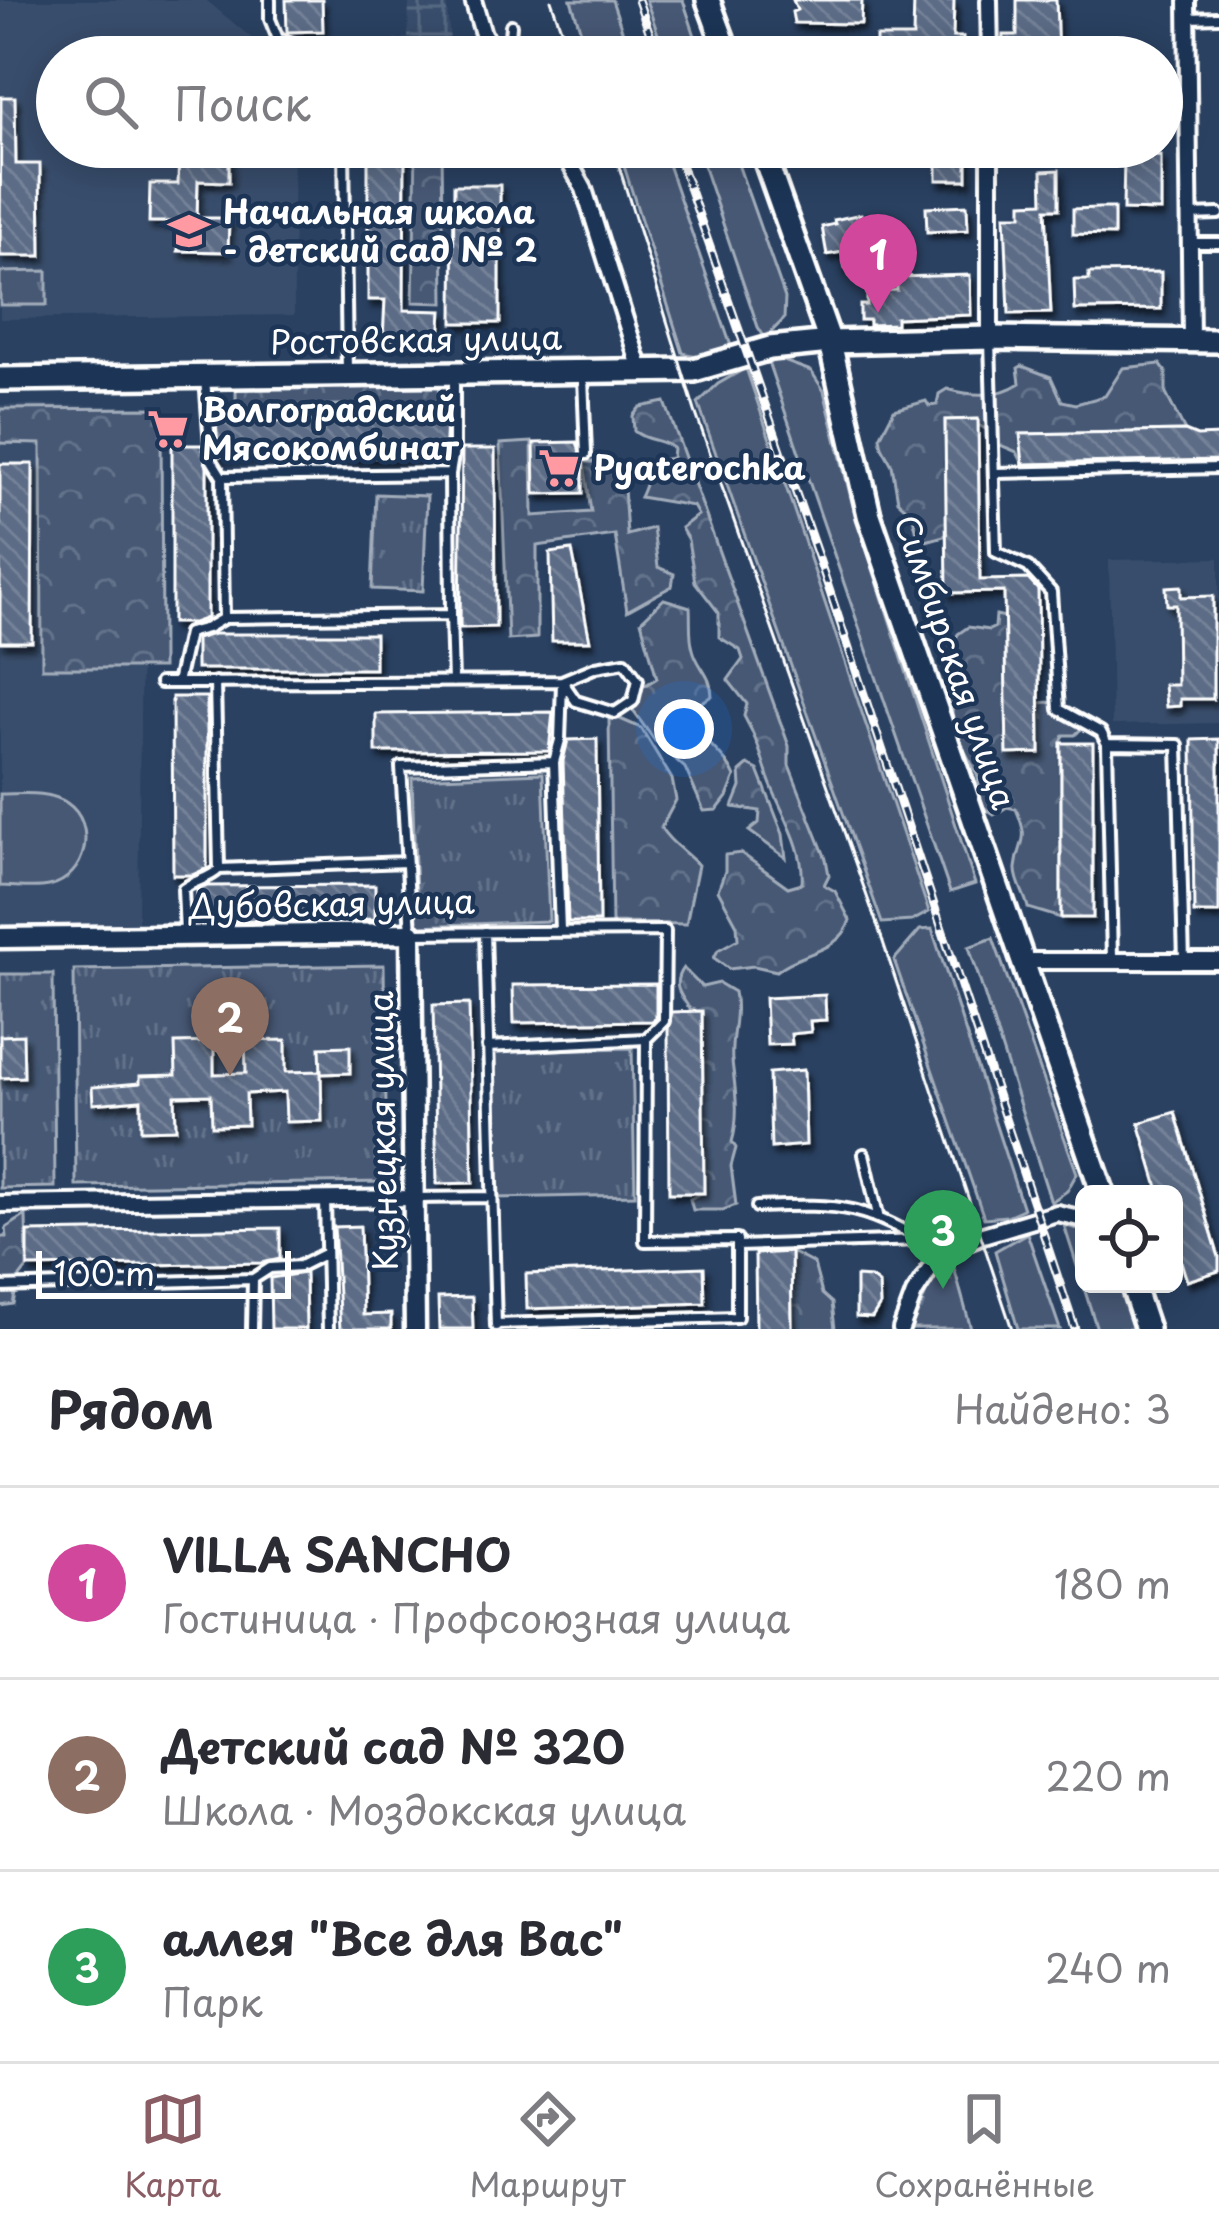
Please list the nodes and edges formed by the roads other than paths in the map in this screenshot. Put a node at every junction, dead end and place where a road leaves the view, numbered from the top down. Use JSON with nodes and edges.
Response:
{"nodes":[{"id":1,"x":270,"y":0,"type":"edge"},
{"id":2,"x":473,"y":0,"type":"edge"},
{"id":3,"x":708,"y":0,"type":"edge"},
{"id":4,"x":989,"y":0,"type":"edge"},
{"id":5,"x":1187,"y":0,"type":"edge"},
{"id":6,"x":1219,"y":17,"type":"edge"},
{"id":7,"x":1189,"y":18,"type":"junction"},
{"id":8,"x":511,"y":25,"type":"dead end"},
{"id":9,"x":277,"y":36,"type":"edge"},
{"id":10,"x":484,"y":36,"type":"edge"},
{"id":11,"x":510,"y":36,"type":"edge"},
{"id":12,"x":721,"y":36,"type":"edge"},
{"id":13,"x":990,"y":36,"type":"edge"},
{"id":14,"x":344,"y":168,"type":"edge"},
{"id":15,"x":572,"y":168,"type":"edge"},
{"id":16,"x":768,"y":168,"type":"edge"},
{"id":17,"x":990,"y":168,"type":"edge"},
{"id":18,"x":1219,"y":214,"type":"edge"},
{"id":19,"x":1190,"y":215,"type":"junction"},
{"id":20,"x":1191,"y":243,"type":"junction"},
{"id":21,"x":1219,"y":243,"type":"edge"},
{"id":22,"x":990,"y":338,"type":"junction"},
{"id":23,"x":1191,"y":341,"type":"junction"},
{"id":24,"x":1219,"y":341,"type":"edge"},
{"id":25,"x":830,"y":342,"type":"junction"},
{"id":26,"x":582,"y":370,"type":"junction"},
{"id":27,"x":641,"y":370,"type":"junction"},
{"id":28,"x":454,"y":372,"type":"junction"},
{"id":29,"x":347,"y":374,"type":"junction"},
{"id":30,"x":206,"y":376,"type":"junction"},
{"id":31,"x":0,"y":379,"type":"edge"},
{"id":32,"x":586,"y":454,"type":"dead end"},
{"id":33,"x":1219,"y":468,"type":"edge"},
{"id":34,"x":450,"y":473,"type":"junction"},
{"id":35,"x":995,"y":473,"type":"junction"},
{"id":36,"x":222,"y":477,"type":"junction"},
{"id":37,"x":451,"y":615,"type":"junction"},
{"id":38,"x":224,"y":618,"type":"junction"},
{"id":39,"x":562,"y":681,"type":"junction"},
{"id":40,"x":160,"y":682,"type":"dead end"},
{"id":41,"x":214,"y":682,"type":"junction"},
{"id":42,"x":453,"y":682,"type":"junction"},
{"id":43,"x":178,"y":683,"type":"junction"},
{"id":44,"x":1107,"y":744,"type":"junction"},
{"id":45,"x":554,"y":762,"type":"junction"},
{"id":46,"x":406,"y":862,"type":"junction"},
{"id":47,"x":219,"y":869,"type":"junction"},
{"id":48,"x":485,"y":932,"type":"junction"},
{"id":49,"x":560,"y":932,"type":"junction"},
{"id":50,"x":411,"y":933,"type":"junction"},
{"id":51,"x":185,"y":936,"type":"junction"},
{"id":52,"x":0,"y":938,"type":"edge"},
{"id":53,"x":1112,"y":958,"type":"junction"},
{"id":54,"x":1024,"y":961,"type":"junction"},
{"id":55,"x":1219,"y":961,"type":"edge"},
{"id":56,"x":1184,"y":962,"type":"junction"},
{"id":57,"x":646,"y":1040,"type":"junction"},
{"id":58,"x":487,"y":1047,"type":"junction"},
{"id":59,"x":864,"y":1154,"type":"dead end"},
{"id":60,"x":1100,"y":1185,"type":"edge"},
{"id":61,"x":492,"y":1197,"type":"junction"},
{"id":62,"x":414,"y":1198,"type":"junction"},
{"id":63,"x":325,"y":1200,"type":"junction"},
{"id":64,"x":0,"y":1204,"type":"edge"},
{"id":65,"x":757,"y":1207,"type":"dead end"},
{"id":66,"x":878,"y":1215,"type":"junction"},
{"id":67,"x":1075,"y":1217,"type":"edge"},
{"id":68,"x":922,"y":1240,"type":"junction"},
{"id":69,"x":736,"y":1246,"type":"junction"},
{"id":70,"x":941,"y":1252,"type":"junction"},
{"id":71,"x":326,"y":1253,"type":"junction"},
{"id":72,"x":253,"y":1279,"type":"junction"},
{"id":73,"x":0,"y":1287,"type":"edge"},
{"id":74,"x":1135,"y":1293,"type":"edge"},
{"id":75,"x":737,"y":1317,"type":"junction"},
{"id":76,"x":496,"y":1327,"type":"edge"},
{"id":77,"x":252,"y":1329,"type":"edge"},
{"id":78,"x":328,"y":1329,"type":"edge"},
{"id":79,"x":415,"y":1329,"type":"edge"},
{"id":80,"x":737,"y":1329,"type":"edge"},
{"id":81,"x":901,"y":1329,"type":"edge"},
{"id":82,"x":1148,"y":1329,"type":"edge"}],
"edges":[{"from":1,"to":9,"type":"lane"},
{"from":2,"to":10,"type":"street"},
{"from":3,"to":12,"type":"main road"},
{"from":4,"to":13,"type":"street"},
{"from":5,"to":7,"type":"street"},
{"from":6,"to":7,"type":"lane"},
{"from":7,"to":19,"type":"street"},
{"from":8,"to":11,"type":"lane"},
{"from":14,"to":29,"type":"lane"},
{"from":15,"to":27,"type":"street"},
{"from":16,"to":25,"type":"main road","name":"Симбирская улица"},
{"from":17,"to":22,"type":"street"},
{"from":18,"to":19,"type":"lane"},
{"from":19,"to":20,"type":"street"},
{"from":20,"to":21,"type":"lane"},
{"from":20,"to":23,"type":"street"},
{"from":22,"to":23,"type":"main road","name":"Ростовская улица"},
{"from":22,"to":25,"type":"main road","name":"Ростовская улица"},
{"from":22,"to":35,"type":"lane"},
{"from":23,"to":24,"type":"main road","name":"Ростовская улица"},
{"from":25,"to":27,"type":"main road","name":"Ростовская улица"},
{"from":25,"to":54,"type":"main road","name":"Симбирская улица"},
{"from":26,"to":27,"type":"main road","name":"Ростовская улица"},
{"from":26,"to":28,"type":"main road","name":"Ростовская улица"},
{"from":26,"to":32,"type":"lane"},
{"from":28,"to":29,"type":"main road","name":"Ростовская улица"},
{"from":28,"to":34,"type":"lane"},
{"from":29,"to":30,"type":"main road","name":"Ростовская улица"},
{"from":30,"to":31,"type":"main road","name":"Ростовская улица"},
{"from":30,"to":36,"type":"lane"},
{"from":33,"to":35,"type":"lane"},
{"from":34,"to":36,"type":"lane"},
{"from":34,"to":37,"type":"lane"},
{"from":35,"to":44,"type":"lane"},
{"from":36,"to":38,"type":"lane"},
{"from":37,"to":38,"type":"lane"},
{"from":37,"to":42,"type":"lane"},
{"from":38,"to":43,"type":"lane"},
{"from":39,"to":39,"type":"lane"},
{"from":39,"to":42,"type":"lane"},
{"from":39,"to":45,"type":"lane"},
{"from":40,"to":43,"type":"lane"},
{"from":41,"to":42,"type":"lane"},
{"from":41,"to":43,"type":"lane"},
{"from":41,"to":47,"type":"lane"},
{"from":44,"to":53,"type":"lane"},
{"from":44,"to":56,"type":"lane"},
{"from":45,"to":46,"type":"lane"},
{"from":45,"to":49,"type":"lane"},
{"from":46,"to":47,"type":"lane"},
{"from":46,"to":50,"type":"lane"},
{"from":47,"to":51,"type":"lane"},
{"from":48,"to":49,"type":"lane","name":"Дубовская улица"},
{"from":48,"to":50,"type":"lane","name":"Дубовская улица"},
{"from":48,"to":58,"type":"lane"},
{"from":49,"to":57,"type":"lane","name":"Дубовская улица"},
{"from":50,"to":51,"type":"street","name":"Дубовская улица"},
{"from":50,"to":62,"type":"street","name":"Кузнецкая улица"},
{"from":51,"to":52,"type":"street","name":"Дубовская улица"},
{"from":53,"to":54,"type":"street"},
{"from":53,"to":56,"type":"street"},
{"from":54,"to":60,"type":"main road","name":"Симбирская улица"},
{"from":55,"to":56,"type":"street"},
{"from":57,"to":58,"type":"lane"},
{"from":57,"to":69,"type":"lane"},
{"from":58,"to":61,"type":"lane"},
{"from":59,"to":66,"type":"lane"},
{"from":61,"to":62,"type":"lane"},
{"from":61,"to":76,"type":"lane"},
{"from":62,"to":63,"type":"street"},
{"from":62,"to":79,"type":"street","name":"Кузнецкая улица"},
{"from":63,"to":64,"type":"street"},
{"from":63,"to":71,"type":"lane"},
{"from":65,"to":66,"type":"lane"},
{"from":66,"to":68,"type":"lane"},
{"from":67,"to":70,"type":"street"},
{"from":68,"to":69,"type":"lane"},
{"from":68,"to":70,"type":"lane"},
{"from":69,"to":75,"type":"lane"},
{"from":70,"to":81,"type":"street"},
{"from":71,"to":72,"type":"lane"},
{"from":71,"to":78,"type":"lane"},
{"from":72,"to":73,"type":"lane"},
{"from":72,"to":77,"type":"lane"},
{"from":74,"to":82,"type":"main road"},
{"from":75,"to":76,"type":"lane"},
{"from":75,"to":80,"type":"lane"}]}
